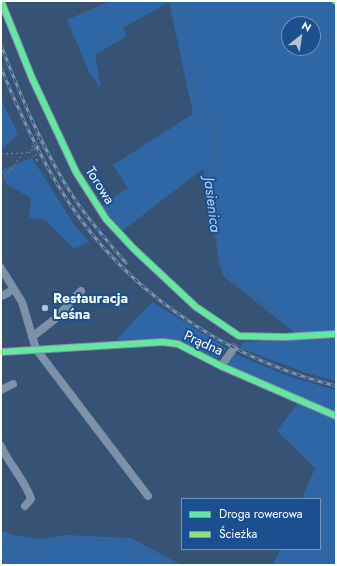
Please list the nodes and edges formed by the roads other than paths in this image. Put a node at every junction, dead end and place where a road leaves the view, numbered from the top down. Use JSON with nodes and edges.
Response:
{"nodes":[{"id":1,"x":1,"y":1,"type":"edge"},
{"id":2,"x":1,"y":268,"type":"edge"},
{"id":3,"x":13,"y":288,"type":"junction"},
{"id":4,"x":81,"y":291,"type":"dead end"},
{"id":5,"x":1,"y":296,"type":"edge"},
{"id":6,"x":336,"y":334,"type":"edge"},
{"id":7,"x":32,"y":337,"type":"junction"},
{"id":8,"x":36,"y":349,"type":"junction"},
{"id":9,"x":232,"y":351,"type":"tunnel mouth"},
{"id":10,"x":1,"y":352,"type":"edge"},
{"id":11,"x":221,"y":366,"type":"junction"},
{"id":12,"x":13,"y":384,"type":"dead end"},
{"id":13,"x":1,"y":390,"type":"edge"},
{"id":14,"x":336,"y":416,"type":"edge"},
{"id":15,"x":1,"y":446,"type":"edge"},
{"id":16,"x":148,"y":496,"type":"dead end"},
{"id":17,"x":25,"y":506,"type":"dead end"}],
"edges":[{"from":1,"to":6,"type":"street","name":"Torowa"},
{"from":2,"to":3,"type":"street"},
{"from":3,"to":5,"type":"street"},
{"from":3,"to":7,"type":"street"},
{"from":4,"to":7,"type":"street"},
{"from":7,"to":8,"type":"street"},
{"from":8,"to":10,"type":"street","name":"Prądna"},
{"from":8,"to":11,"type":"street","name":"Prądna"},
{"from":8,"to":16,"type":"street"},
{"from":9,"to":11,"type":"street"},
{"from":11,"to":14,"type":"street","name":"Prądna"},
{"from":12,"to":13,"type":"street"},
{"from":15,"to":17,"type":"street"}]}
